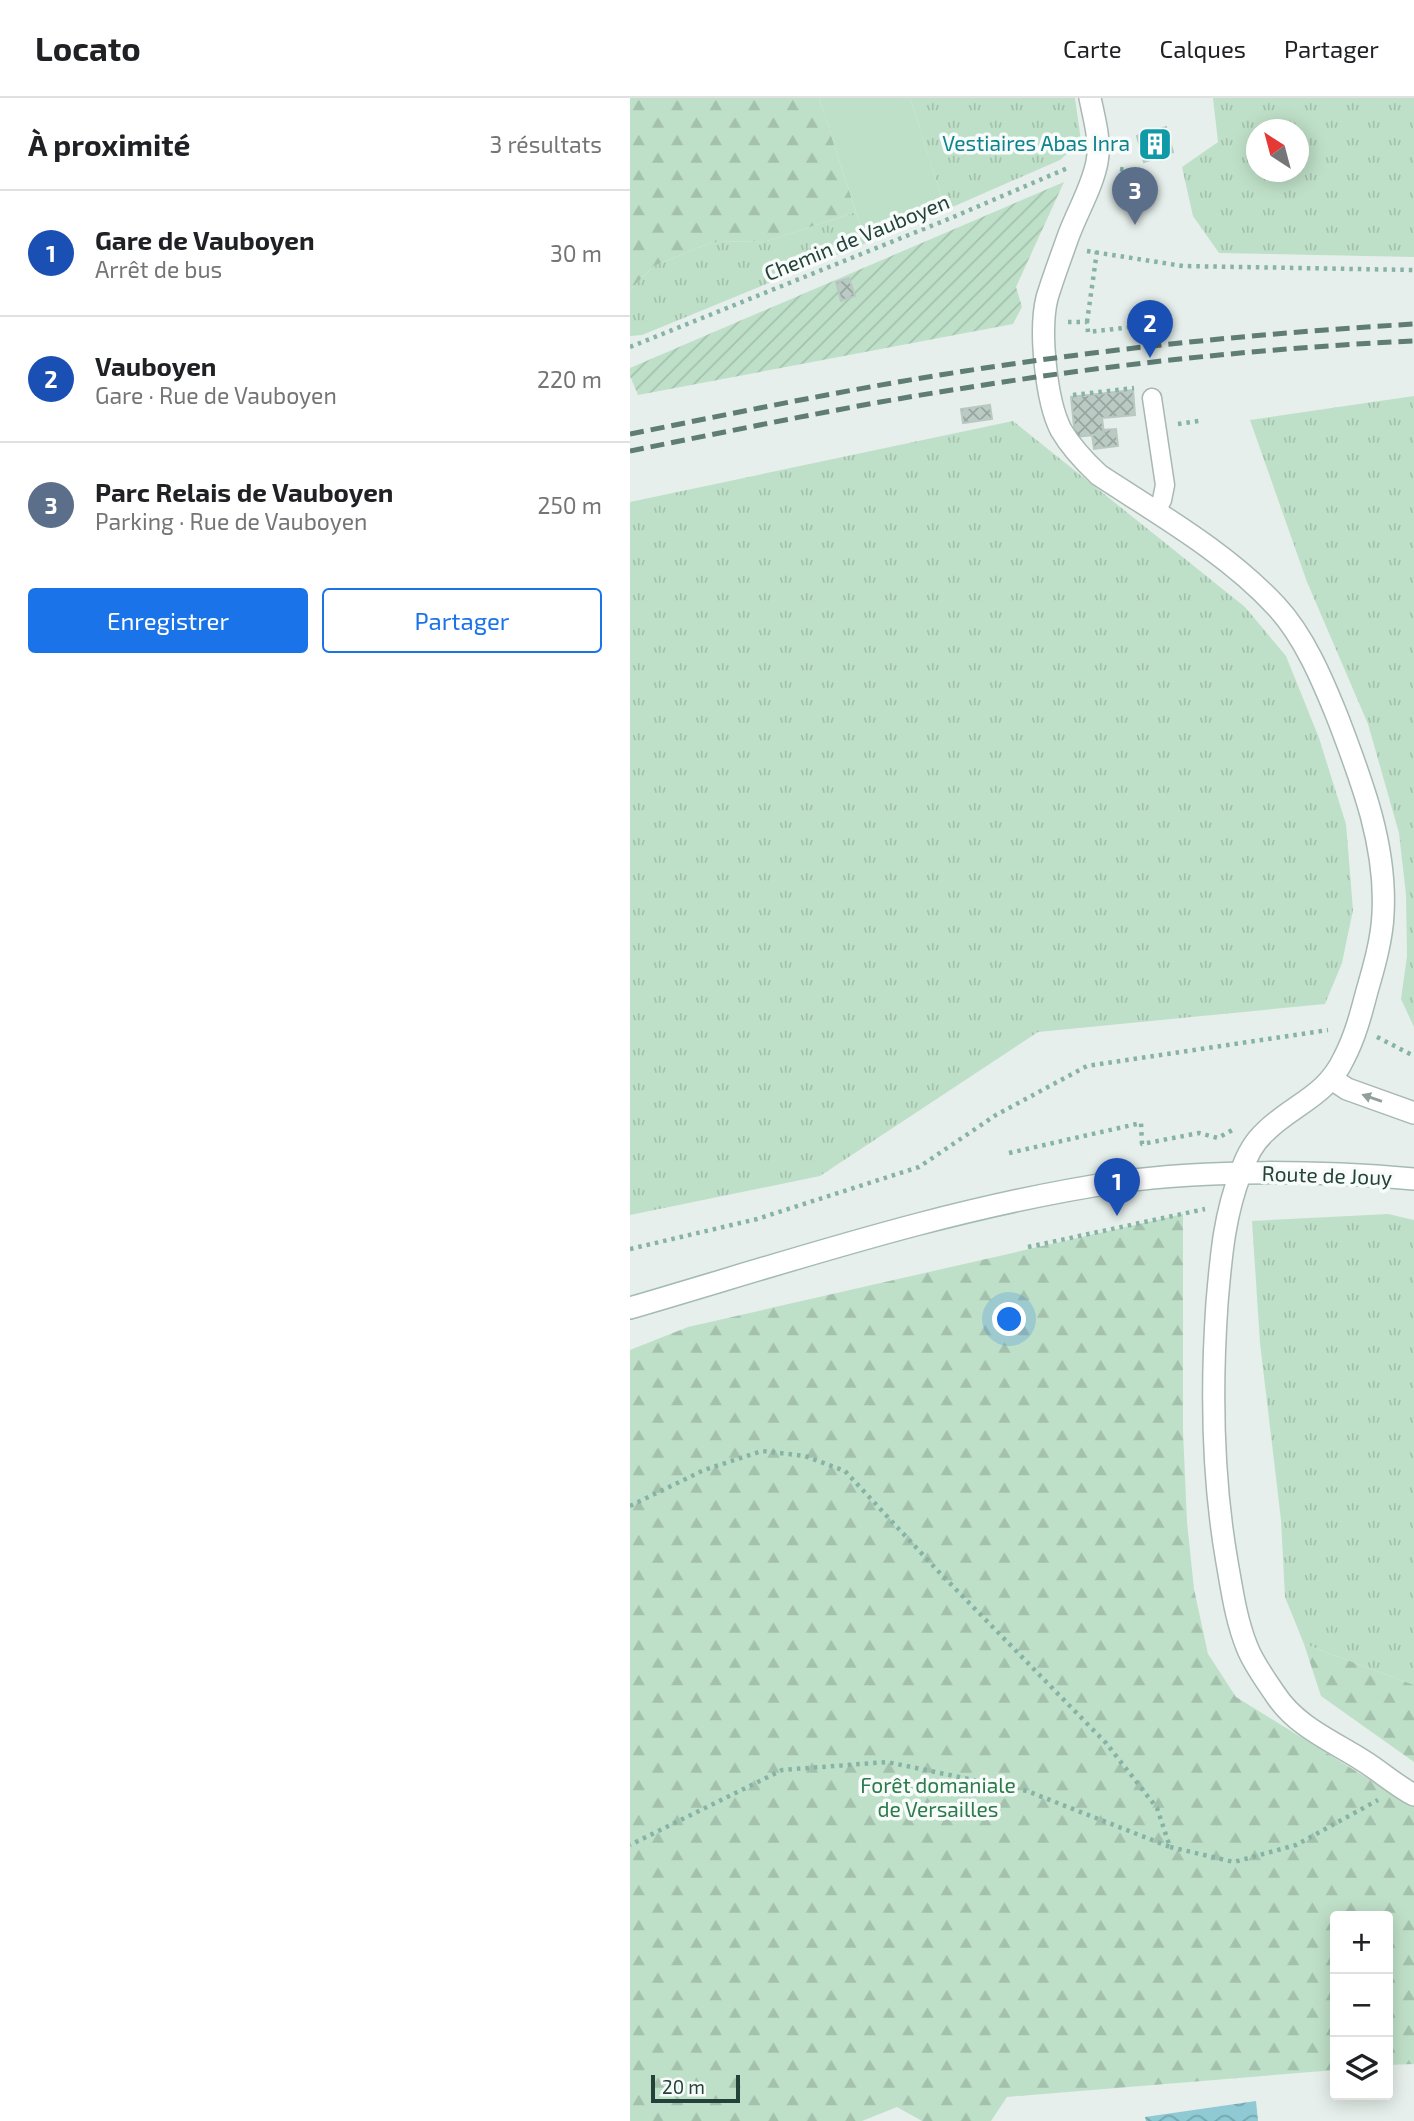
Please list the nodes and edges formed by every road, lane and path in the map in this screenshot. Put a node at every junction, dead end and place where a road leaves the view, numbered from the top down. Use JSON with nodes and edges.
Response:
{"nodes":[{"id":1,"x":1090,"y":98,"type":"edge"},
{"id":2,"x":1097,"y":165,"type":"junction"},
{"id":3,"x":1063,"y":250,"type":"junction"},
{"id":4,"x":1097,"y":251,"type":"junction"},
{"id":5,"x":1414,"y":270,"type":"edge"},
{"id":6,"x":1150,"y":330,"type":"dead end"},
{"id":7,"x":630,"y":346,"type":"edge"},
{"id":8,"x":1144,"y":392,"type":"joint"},
{"id":9,"x":1073,"y":395,"type":"dead end"},
{"id":10,"x":1155,"y":512,"type":"junction"},
{"id":11,"x":1356,"y":1030,"type":"junction"},
{"id":12,"x":1414,"y":1056,"type":"edge"},
{"id":13,"x":1332,"y":1079,"type":"junction"},
{"id":14,"x":1414,"y":1113,"type":"edge"},
{"id":15,"x":1240,"y":1125,"type":"dead end"},
{"id":16,"x":1009,"y":1153,"type":"dead end"},
{"id":17,"x":1240,"y":1174,"type":"junction"},
{"id":18,"x":1414,"y":1179,"type":"edge"},
{"id":19,"x":1230,"y":1204,"type":"junction"},
{"id":20,"x":1028,"y":1248,"type":"dead end"},
{"id":21,"x":630,"y":1250,"type":"edge"},
{"id":22,"x":630,"y":1308,"type":"edge"},
{"id":23,"x":630,"y":1506,"type":"edge"},
{"id":24,"x":1407,"y":1791,"type":"edge"},
{"id":25,"x":630,"y":1845,"type":"edge"},
{"id":26,"x":1170,"y":1847,"type":"junction"}],
"edges":[{"from":1,"to":2,"type":"street"},
{"from":2,"to":3,"type":"street"},
{"from":2,"to":7,"type":"path","name":"Chemin de Vauboyen"},
{"from":3,"to":4,"type":"path"},
{"from":3,"to":10,"type":"street"},
{"from":4,"to":5,"type":"path"},
{"from":4,"to":6,"type":"path"},
{"from":8,"to":9,"type":"path"},
{"from":8,"to":10,"type":"lane"},
{"from":10,"to":11,"type":"street"},
{"from":11,"to":12,"type":"path"},
{"from":11,"to":13,"type":"street"},
{"from":11,"to":21,"type":"path"},
{"from":14,"to":13,"type":"street","one_way":true},
{"from":13,"to":17,"type":"street"},
{"from":15,"to":16,"type":"path"},
{"from":17,"to":18,"type":"street","name":"Route de Jouy"},
{"from":17,"to":19,"type":"street"},
{"from":17,"to":22,"type":"street","name":"Route de Jouy"},
{"from":19,"to":20,"type":"path"},
{"from":19,"to":24,"type":"street"},
{"from":23,"to":26,"type":"path"},
{"from":24,"to":26,"type":"path"},
{"from":25,"to":26,"type":"path"}]}
